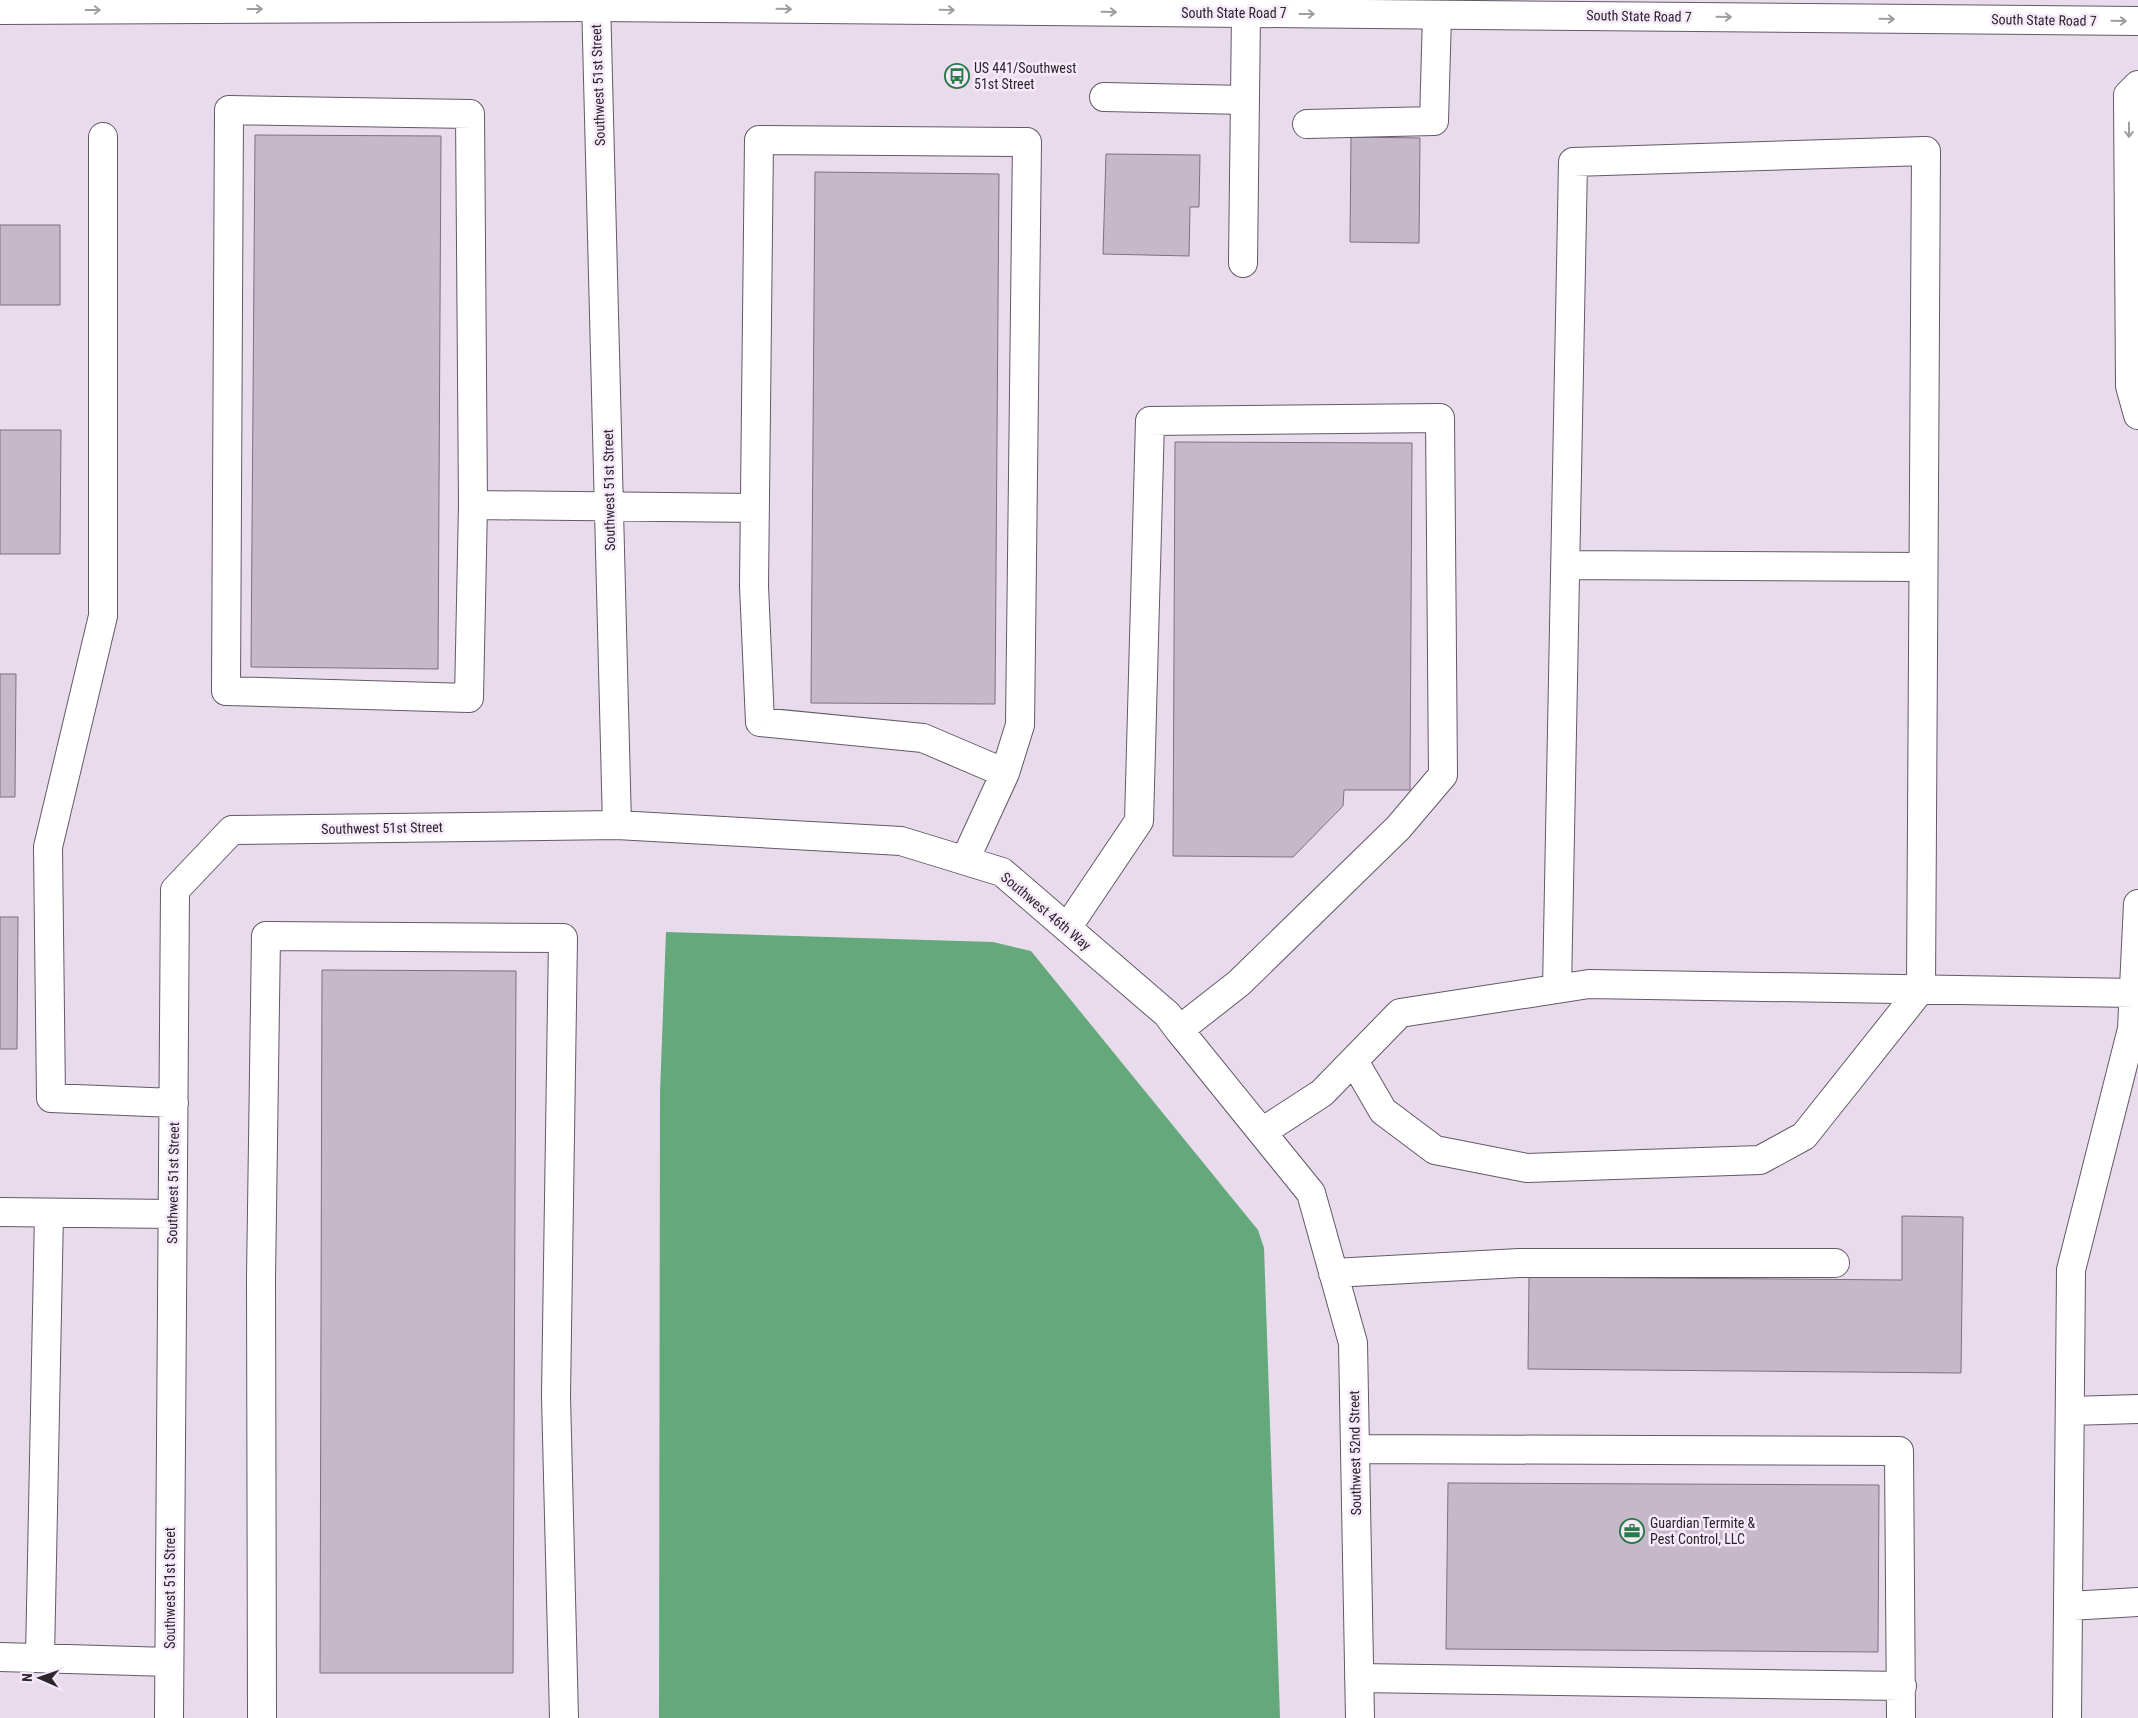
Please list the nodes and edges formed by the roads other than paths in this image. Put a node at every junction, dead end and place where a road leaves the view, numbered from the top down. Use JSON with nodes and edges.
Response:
{"nodes":[{"id":1,"x":596,"y":4,"type":"edge"},
{"id":2,"x":0,"y":10,"type":"edge"},
{"id":3,"x":1246,"y":13,"type":"junction"},
{"id":4,"x":1437,"y":15,"type":"junction"},
{"id":5,"x":2138,"y":21,"type":"edge"},
{"id":6,"x":2138,"y":86,"type":"edge"},
{"id":7,"x":1104,"y":97,"type":"dead end"},
{"id":8,"x":1244,"y":100,"type":"junction"},
{"id":9,"x":1307,"y":124,"type":"dead end"},
{"id":10,"x":103,"y":137,"type":"dead end"},
{"id":11,"x":1243,"y":263,"type":"dead end"},
{"id":12,"x":2138,"y":415,"type":"edge"},
{"id":13,"x":473,"y":505,"type":"junction"},
{"id":14,"x":609,"y":506,"type":"junction"},
{"id":15,"x":755,"y":508,"type":"junction"},
{"id":16,"x":1566,"y":565,"type":"junction"},
{"id":17,"x":1923,"y":567,"type":"junction"},
{"id":18,"x":1005,"y":773,"type":"junction"},
{"id":19,"x":617,"y":825,"type":"junction"},
{"id":20,"x":965,"y":860,"type":"junction"},
{"id":21,"x":2138,"y":904,"type":"edge"},
{"id":22,"x":1066,"y":928,"type":"junction"},
{"id":23,"x":1557,"y":989,"type":"junction"},
{"id":24,"x":1920,"y":989,"type":"junction"},
{"id":25,"x":2134,"y":993,"type":"junction"},
{"id":26,"x":1179,"y":1030,"type":"junction"},
{"id":27,"x":1354,"y":1061,"type":"junction"},
{"id":28,"x":174,"y":1103,"type":"junction"},
{"id":29,"x":1262,"y":1132,"type":"junction"},
{"id":30,"x":1311,"y":1193,"type":"joint"},
{"id":31,"x":0,"y":1212,"type":"edge"},
{"id":32,"x":49,"y":1213,"type":"junction"},
{"id":33,"x":172,"y":1214,"type":"junction"},
{"id":34,"x":1835,"y":1263,"type":"dead end"},
{"id":35,"x":1334,"y":1273,"type":"junction"},
{"id":36,"x":2138,"y":1409,"type":"edge"},
{"id":37,"x":2070,"y":1411,"type":"junction"},
{"id":38,"x":1355,"y":1449,"type":"junction"},
{"id":39,"x":2138,"y":1602,"type":"edge"},
{"id":40,"x":2069,"y":1606,"type":"junction"},
{"id":41,"x":0,"y":1657,"type":"edge"},
{"id":42,"x":40,"y":1658,"type":"junction"},
{"id":43,"x":169,"y":1662,"type":"junction"},
{"id":44,"x":1359,"y":1678,"type":"junction"},
{"id":45,"x":1902,"y":1686,"type":"junction"},
{"id":46,"x":169,"y":1718,"type":"edge"},
{"id":47,"x":262,"y":1718,"type":"edge"},
{"id":48,"x":564,"y":1718,"type":"edge"},
{"id":49,"x":1360,"y":1718,"type":"edge"},
{"id":50,"x":1902,"y":1718,"type":"edge"},
{"id":51,"x":2068,"y":1718,"type":"edge"}],
"edges":[{"from":2,"to":1,"type":"street","name":"South State Road 7","one_way":true},
{"from":1,"to":3,"type":"street","name":"South State Road 7","one_way":true},
{"from":1,"to":14,"type":"street","name":"Southwest 51st Street"},
{"from":3,"to":4,"type":"street","name":"South State Road 7","one_way":true},
{"from":3,"to":8,"type":"street"},
{"from":4,"to":5,"type":"street","name":"South State Road 7","one_way":true},
{"from":4,"to":9,"type":"street"},
{"from":6,"to":12,"type":"street","one_way":true},
{"from":7,"to":8,"type":"street"},
{"from":8,"to":11,"type":"street"},
{"from":10,"to":28,"type":"street"},
{"from":13,"to":13,"type":"street"},
{"from":13,"to":14,"type":"street"},
{"from":14,"to":15,"type":"street"},
{"from":14,"to":19,"type":"street","name":"Southwest 51st Street"},
{"from":15,"to":18,"type":"street"},
{"from":15,"to":18,"type":"street"},
{"from":16,"to":17,"type":"street"},
{"from":16,"to":17,"type":"street"},
{"from":16,"to":23,"type":"street"},
{"from":17,"to":24,"type":"street"},
{"from":18,"to":20,"type":"street"},
{"from":19,"to":20,"type":"street","name":"Southwest 46th Way"},
{"from":19,"to":28,"type":"street","name":"Southwest 51st Street"},
{"from":20,"to":22,"type":"street","name":"Southwest 46th Way"},
{"from":21,"to":25,"type":"street"},
{"from":22,"to":26,"type":"street","name":"Southwest 46th Way"},
{"from":22,"to":26,"type":"street"},
{"from":23,"to":24,"type":"street"},
{"from":23,"to":27,"type":"street"},
{"from":24,"to":25,"type":"street"},
{"from":24,"to":27,"type":"street"},
{"from":25,"to":37,"type":"street"},
{"from":26,"to":29,"type":"street","name":"Southwest 46th Way"},
{"from":27,"to":29,"type":"street"},
{"from":28,"to":33,"type":"street","name":"Southwest 51st Street"},
{"from":29,"to":30,"type":"street","name":"Southwest 46th Way"},
{"from":30,"to":35,"type":"street","name":"Southwest 52nd Street"},
{"from":31,"to":32,"type":"street"},
{"from":32,"to":33,"type":"street"},
{"from":32,"to":42,"type":"street"},
{"from":33,"to":43,"type":"street","name":"Southwest 51st Street"},
{"from":34,"to":35,"type":"street"},
{"from":35,"to":38,"type":"street","name":"Southwest 52nd Street"},
{"from":36,"to":37,"type":"street"},
{"from":37,"to":40,"type":"street"},
{"from":38,"to":44,"type":"street","name":"Southwest 52nd Street"},
{"from":38,"to":45,"type":"street"},
{"from":39,"to":40,"type":"street"},
{"from":40,"to":51,"type":"street"},
{"from":41,"to":42,"type":"street"},
{"from":42,"to":43,"type":"street"},
{"from":43,"to":46,"type":"street","name":"Southwest 51st Street"},
{"from":44,"to":45,"type":"street"},
{"from":44,"to":49,"type":"street","name":"Southwest 52nd Street"},
{"from":45,"to":50,"type":"street"},
{"from":47,"to":48,"type":"street"}]}
